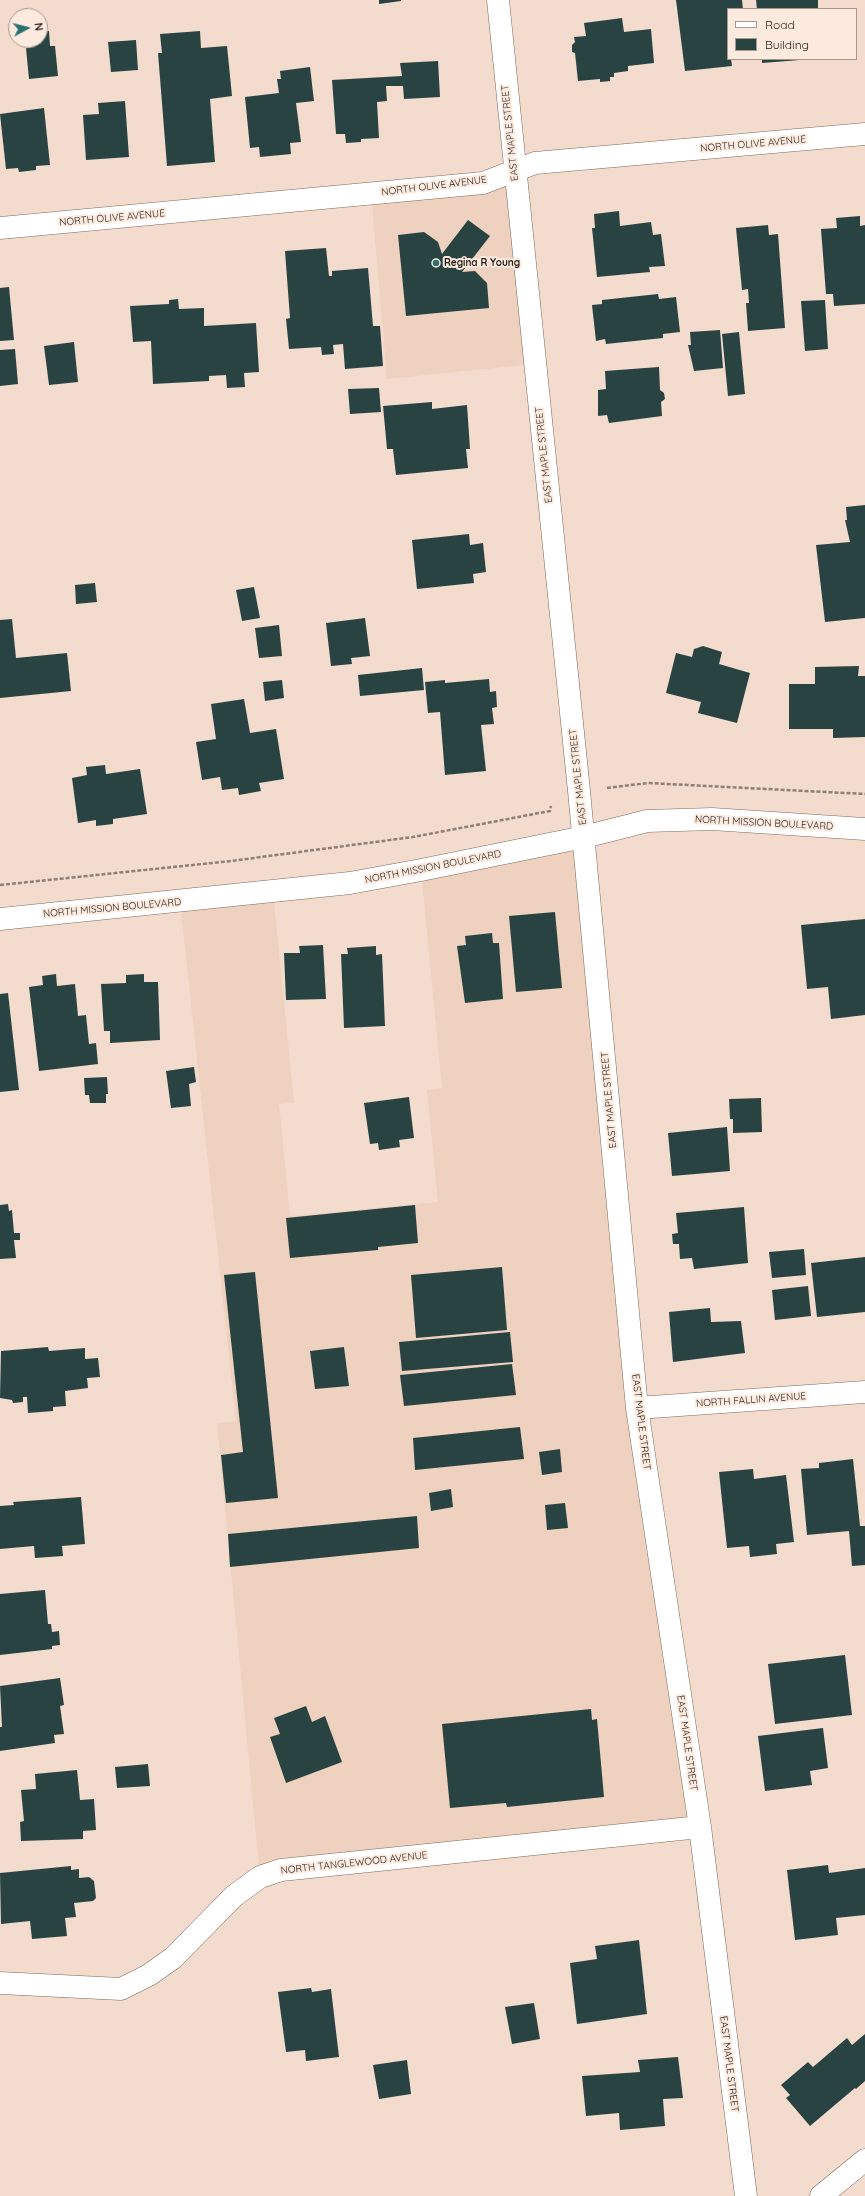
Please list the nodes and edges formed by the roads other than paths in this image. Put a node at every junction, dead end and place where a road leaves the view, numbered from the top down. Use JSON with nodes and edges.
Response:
{"nodes":[{"id":1,"x":498,"y":0,"type":"edge"},
{"id":2,"x":865,"y":134,"type":"edge"},
{"id":3,"x":514,"y":171,"type":"junction"},
{"id":4,"x":0,"y":228,"type":"edge"},
{"id":5,"x":865,"y":828,"type":"edge"},
{"id":6,"x":584,"y":837,"type":"junction"},
{"id":7,"x":0,"y":919,"type":"edge"},
{"id":8,"x":865,"y":1392,"type":"edge"},
{"id":9,"x":637,"y":1408,"type":"junction"},
{"id":10,"x":700,"y":1827,"type":"junction"},
{"id":11,"x":0,"y":1983,"type":"edge"},
{"id":12,"x":865,"y":2160,"type":"edge"},
{"id":13,"x":746,"y":2196,"type":"edge"},
{"id":14,"x":821,"y":2196,"type":"edge"}],
"edges":[{"from":1,"to":3,"type":"street","name":"EAST MAPLE STREET"},
{"from":2,"to":3,"type":"street","name":"NORTH OLIVE AVENUE"},
{"from":3,"to":4,"type":"street","name":"NORTH OLIVE AVENUE"},
{"from":3,"to":6,"type":"street","name":"EAST MAPLE STREET"},
{"from":5,"to":6,"type":"street","name":"NORTH MISSION BOULEVARD"},
{"from":6,"to":7,"type":"street","name":"NORTH MISSION BOULEVARD"},
{"from":6,"to":9,"type":"street","name":"EAST MAPLE STREET"},
{"from":8,"to":9,"type":"street","name":"NORTH FALLIN AVENUE"},
{"from":9,"to":10,"type":"street","name":"EAST MAPLE STREET"},
{"from":10,"to":11,"type":"street","name":"NORTH TANGLEWOOD AVENUE"},
{"from":10,"to":13,"type":"street","name":"EAST MAPLE STREET"},
{"from":12,"to":14,"type":"street"}]}
